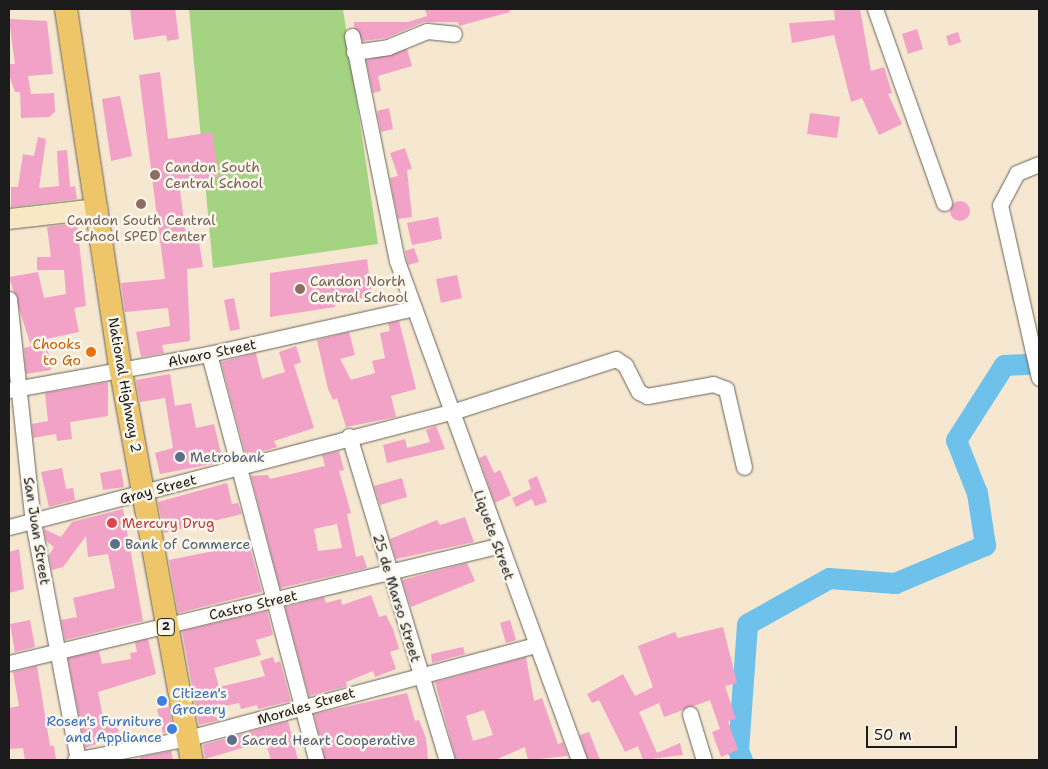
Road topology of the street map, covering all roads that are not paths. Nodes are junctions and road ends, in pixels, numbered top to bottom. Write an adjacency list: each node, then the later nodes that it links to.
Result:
1 (66, 9): 8 (main road, National Highway 2 / 2)
2 (876, 9): 7 (street)
3 (454, 34): 5 (street)
4 (352, 36): 5 (street, Liquete Street)
5 (354, 52): 11 (street, Liquete Street)
6 (1039, 164): 13 (street)
7 (944, 203)
8 (97, 209): 9 (main road); 14 (main road, National Highway 2 / 2)
9 (9, 218)
10 (9, 299): 15 (street, San Juan Street)
11 (414, 308): 12 (street, Alvaro Street); 16 (street, Liquete Street)
12 (209, 354): 14 (street, Alvaro Street); 18 (street)
13 (1036, 367)
14 (121, 371): 15 (street, Alvaro Street); 20 (main road, National Highway 2 / 2)
15 (14, 389): 21 (street, San Juan Street)
16 (452, 412): 17 (street, Gray Street); 19 (street, Gray Street); 23 (street, Liquete Street)
17 (349, 436): 18 (street, Gray Street); 24 (street, 25 de Marso Street)
18 (239, 466): 20 (street, Gray Street); 25 (street)
19 (744, 467)
20 (143, 492): 21 (street, Gray Street); 26 (main road, National Highway 2 / 2)
21 (33, 522): 22 (street, Gray Street); 28 (street, San Juan Street)
22 (9, 527)
23 (497, 546): 24 (street, Castro Street); 27 (street, Liquete Street)
24 (388, 571): 25 (street, Castro Street); 30 (street, 25 de Marso Street)
25 (273, 602): 26 (street, Castro Street); 31 (street)
26 (165, 624): 28 (street, Castro Street); 33 (main road, National Highway 2 / 2)
27 (535, 646): 30 (street, Morales Street); 38 (street, Liquete Street)
28 (56, 652): 29 (street, Castro Street); 34 (street, San Juan Street)
29 (9, 663)
30 (421, 673): 31 (street, Morales Street); 37 (street, 25 de Marso Street)
31 (302, 707): 33 (street, Morales Street); 36 (street)
32 (690, 714): 39 (street)
33 (188, 738): 34 (street, Morales Street); 35 (main road, National Highway 2 / 2)
34 (77, 760)
35 (192, 760)
36 (316, 760)
37 (447, 760)
38 (579, 760)
39 (704, 760)

